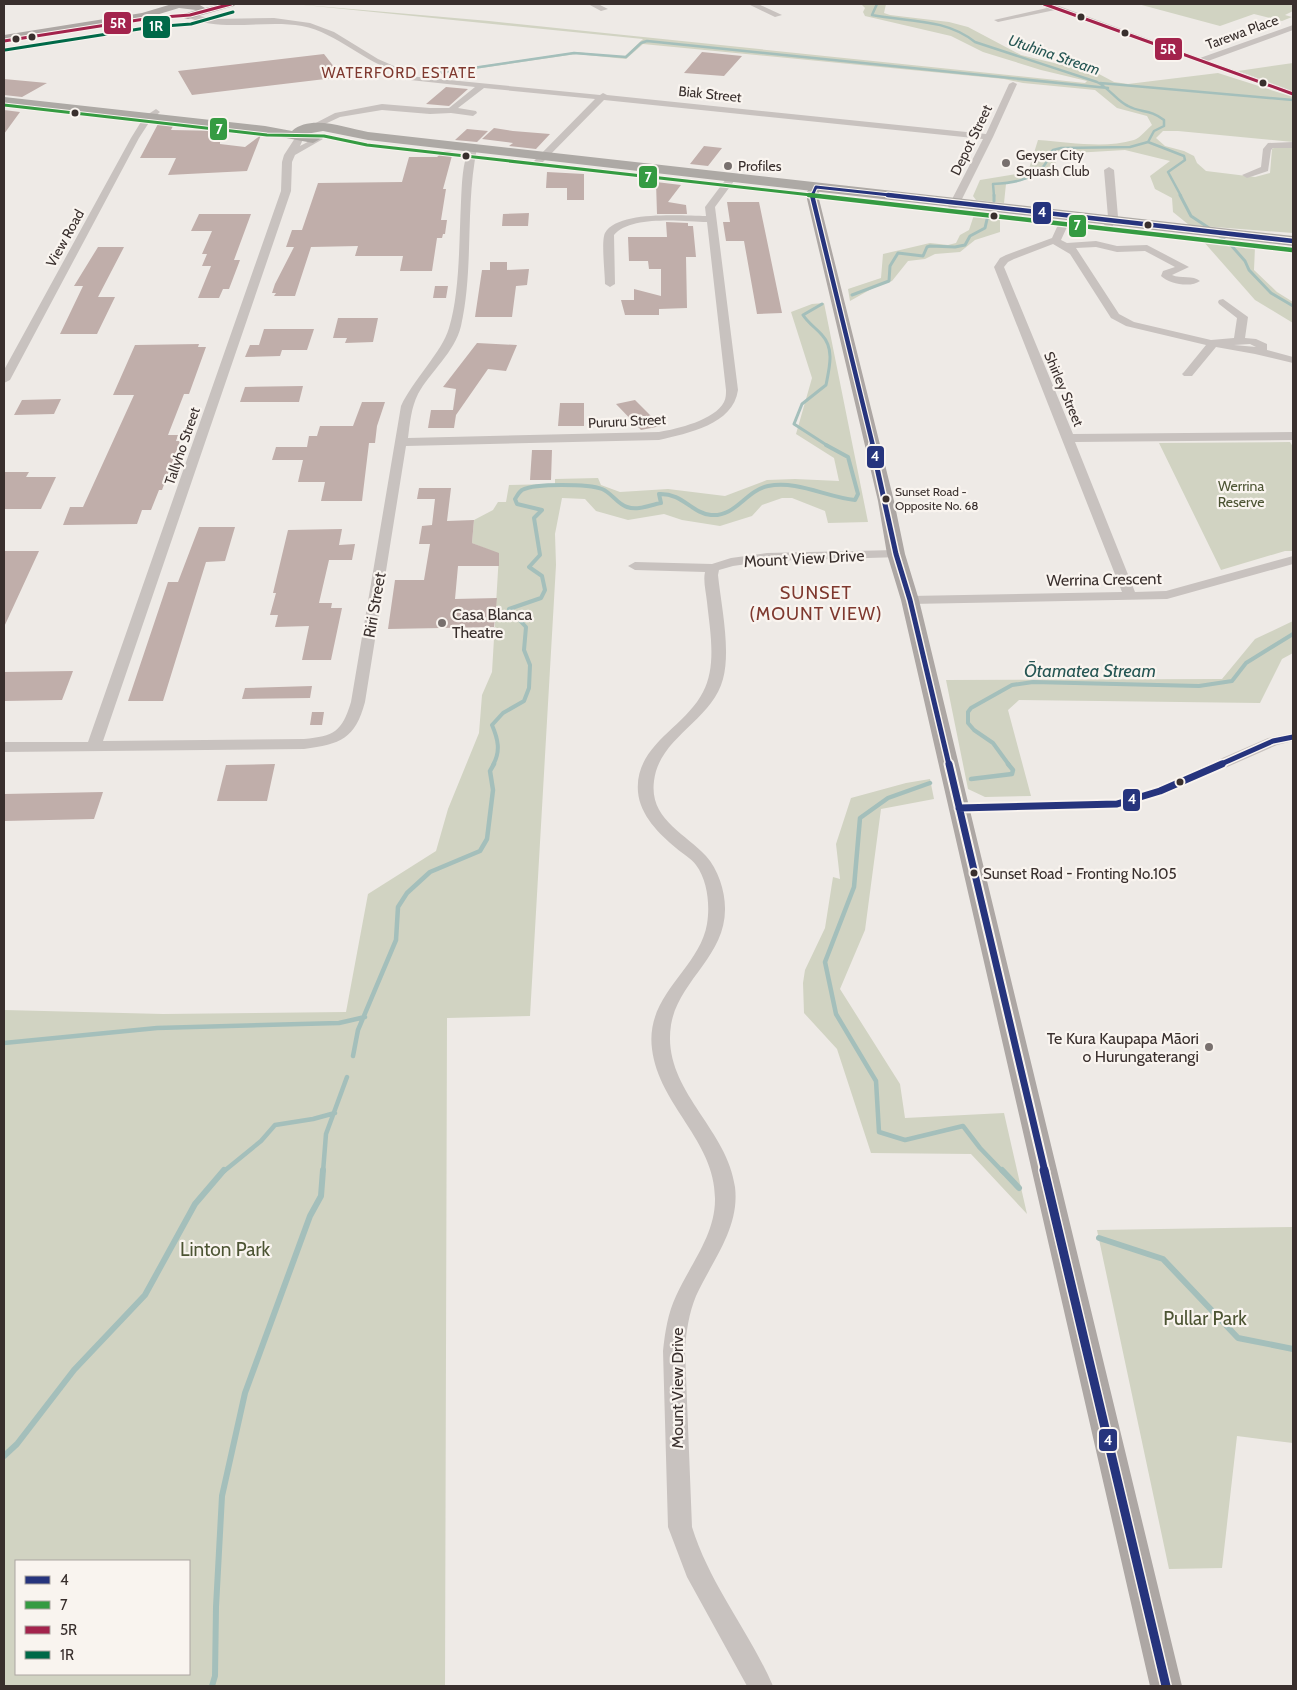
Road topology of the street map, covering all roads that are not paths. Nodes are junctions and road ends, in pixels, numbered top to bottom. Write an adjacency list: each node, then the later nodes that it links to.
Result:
1 (207, 4): 6 (main road)
2 (231, 4): 9 (main road)
3 (592, 4): 8 (street)
4 (752, 4): 10 (street)
5 (1044, 4): 7 (street)
6 (177, 7): 9 (main road); 9 (main road); 13 (main road); 13 (main road)
7 (1056, 8): 11 (street); 14 (street)
8 (604, 10)
9 (195, 14): 16 (street, Biak Street)
10 (778, 15)
11 (998, 20)
12 (1293, 27): 14 (street, Tarewa Place)
13 (4, 39)
14 (1199, 61): 17 (street)
15 (1013, 84): 26 (street, Depot Street)
16 (483, 85): 19 (street, Biak Street); 21 (street)
17 (1293, 94)
18 (4, 96): 24 (highway)
19 (603, 96): 26 (street, Biak Street); 30 (street)
20 (4, 100): 24 (highway)
21 (450, 110): 22 (street); 23 (street)
22 (346, 113): 25 (street); 25 (street)
23 (473, 114)
24 (152, 115): 25 (highway); 54 (street, View Road)
25 (316, 133): 28 (highway); 29 (street); 29 (street, Tallyho Street)
26 (989, 136): 35 (street, Depot Street)
27 (1293, 145): 32 (street)
28 (472, 150): 30 (highway); 57 (street, Riri Street)
29 (289, 155): 65 (street, Tallyho Street)
30 (541, 158): 33 (highway)
31 (1109, 170): 39 (street)
32 (1247, 175)
33 (730, 179): 34 (highway); 37 (street, Pururu Street)
34 (815, 189): 35 (highway); 58 (main road)
35 (955, 205): 36 (highway); 39 (highway)
36 (1047, 218): 38 (highway); 40 (street)
37 (710, 219): 47 (street); 57 (street, Pururu Street)
38 (1077, 221): 39 (highway); 40 (street)
39 (1110, 222): 41 (highway)
40 (1062, 227): 43 (street)
41 (1228, 236): 42 (highway); 45 (highway)
42 (1288, 240)
43 (1054, 241): 44 (street); 56 (street, Shirley Street)
44 (1066, 246): 46 (street); 50 (street)
45 (1293, 246)
46 (1195, 281)
47 (610, 284)
48 (1223, 302): 49 (street)
49 (1240, 341): 50 (street); 51 (street)
50 (1215, 342): 51 (street); 53 (street)
51 (1258, 351): 52 (street)
52 (1293, 360)
53 (1188, 374)
54 (4, 380)
55 (1293, 436): 56 (street)
56 (1068, 438): 62 (street, Shirley Street)
57 (402, 442): 65 (street, Riri Street)
58 (896, 554): 61 (street, Mount View Drive); 63 (main road)
59 (1293, 560): 62 (street, Werrina Crescent)
60 (635, 566): 61 (street)
61 (713, 568): 68 (street, Mount View Drive)
62 (1130, 596): 63 (street, Werrina Crescent)
63 (910, 600): 67 (main road)
64 (1293, 737): 67 (street)
65 (94, 746): 66 (street, Riri Street)
66 (4, 747)
67 (959, 808): 69 (main road)
68 (760, 1686)
69 (1166, 1686)

